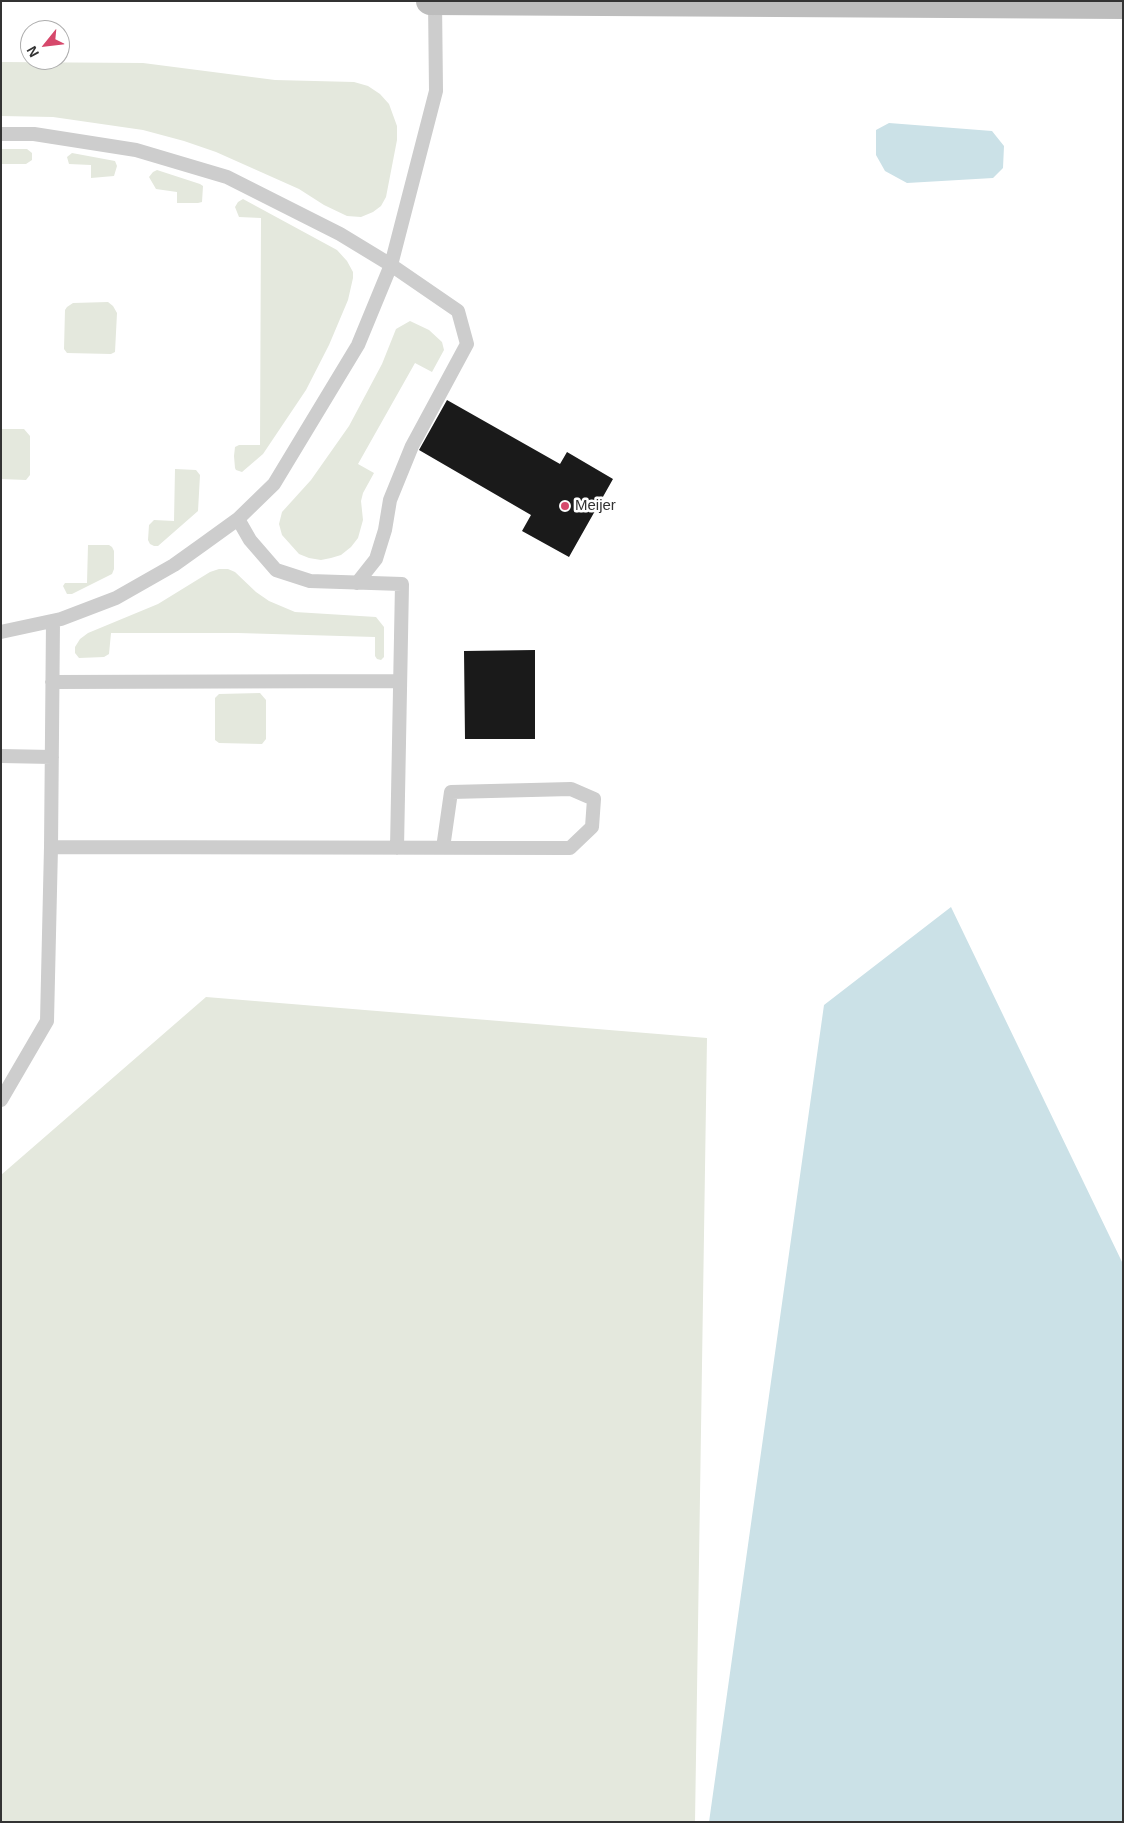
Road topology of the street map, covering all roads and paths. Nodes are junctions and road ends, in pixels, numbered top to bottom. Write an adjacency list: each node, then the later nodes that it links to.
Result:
1 (430, 1): 2 (main road)
2 (435, 1): 3 (main road); 5 (lane)
3 (1123, 5)
4 (1, 134): 5 (lane)
5 (391, 265): 6 (lane); 7 (lane)
6 (238, 519): 7 (lane); 8 (lane)
7 (357, 583): 10 (lane)
8 (53, 621): 9 (lane); 11 (lane)
9 (1, 632)
10 (400, 681): 11 (lane); 15 (lane)
11 (52, 682): 13 (lane)
12 (1, 756): 13 (lane)
13 (52, 757): 14 (lane)
14 (50, 848): 15 (lane); 17 (lane)
15 (397, 848): 16 (lane)
16 (443, 848): 16 (lane)
17 (1, 1100)

